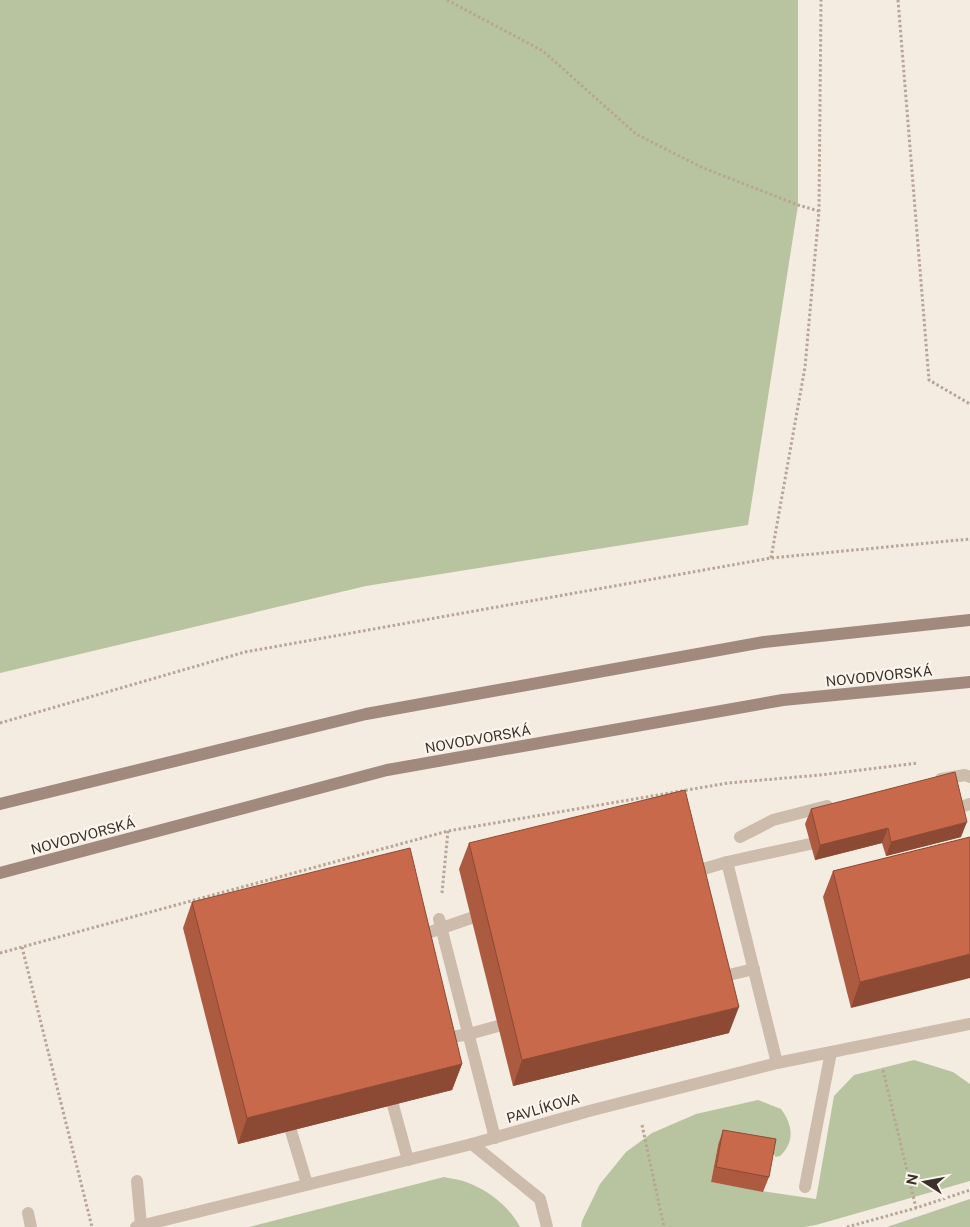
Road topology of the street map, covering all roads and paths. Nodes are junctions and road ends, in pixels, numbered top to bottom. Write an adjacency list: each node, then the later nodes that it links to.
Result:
1 (447, 0): 4 (path)
2 (821, 0): 4 (path)
3 (898, 0): 5 (path)
4 (819, 211): 7 (path)
5 (970, 404)
6 (970, 539): 7 (path)
7 (771, 558): 10 (path)
8 (970, 620): 15 (main road)
9 (970, 682): 22 (main road, NOVODVORSKÁ)
10 (0, 723)
11 (923, 763): 18 (path)
12 (970, 777): 13 (street)
13 (929, 782)
14 (838, 803): 19 (street)
15 (0, 804)
16 (970, 804): 17 (street)
17 (955, 808)
18 (448, 831): 25 (path); 27 (path)
19 (740, 837)
20 (810, 844): 21 (street)
21 (727, 862): 23 (street); 29 (street)
22 (0, 873)
23 (690, 873)
24 (471, 918): 25 (street)
25 (440, 923): 26 (street); 33 (street)
26 (416, 938)
27 (22, 947): 28 (path); 53 (path)
28 (0, 953)
29 (754, 969): 30 (street); 38 (street)
30 (716, 978)
31 (965, 1025): 34 (street, PAVLÍKOVA); 36 (street, PAVLÍKOVA)
32 (498, 1026): 33 (street)
33 (469, 1034): 35 (street); 42 (street)
34 (970, 1037)
35 (440, 1039)
36 (877, 1043): 37 (street, PAVLÍKOVA); 49 (path)
37 (831, 1052): 38 (street, PAVLÍKOVA); 47 (street)
38 (776, 1063): 39 (street, PAVLÍKOVA)
39 (636, 1099): 42 (street, PAVLÍKOVA); 55 (path)
40 (393, 1105): 44 (street)
41 (291, 1130): 46 (street)
42 (495, 1138): 43 (street, PAVLÍKOVA)
43 (472, 1144): 44 (street, PAVLÍKOVA); 54 (street)
44 (408, 1160): 46 (street, PAVLÍKOVA)
45 (137, 1181): 51 (street)
46 (307, 1184): 51 (street, PAVLÍKOVA)
47 (805, 1187)
48 (970, 1190): 49 (path)
49 (916, 1208): 56 (path)
50 (28, 1213): 52 (street)
51 (138, 1226)
52 (32, 1227)
53 (92, 1227)
54 (547, 1227)
55 (664, 1227)
56 (848, 1227)

